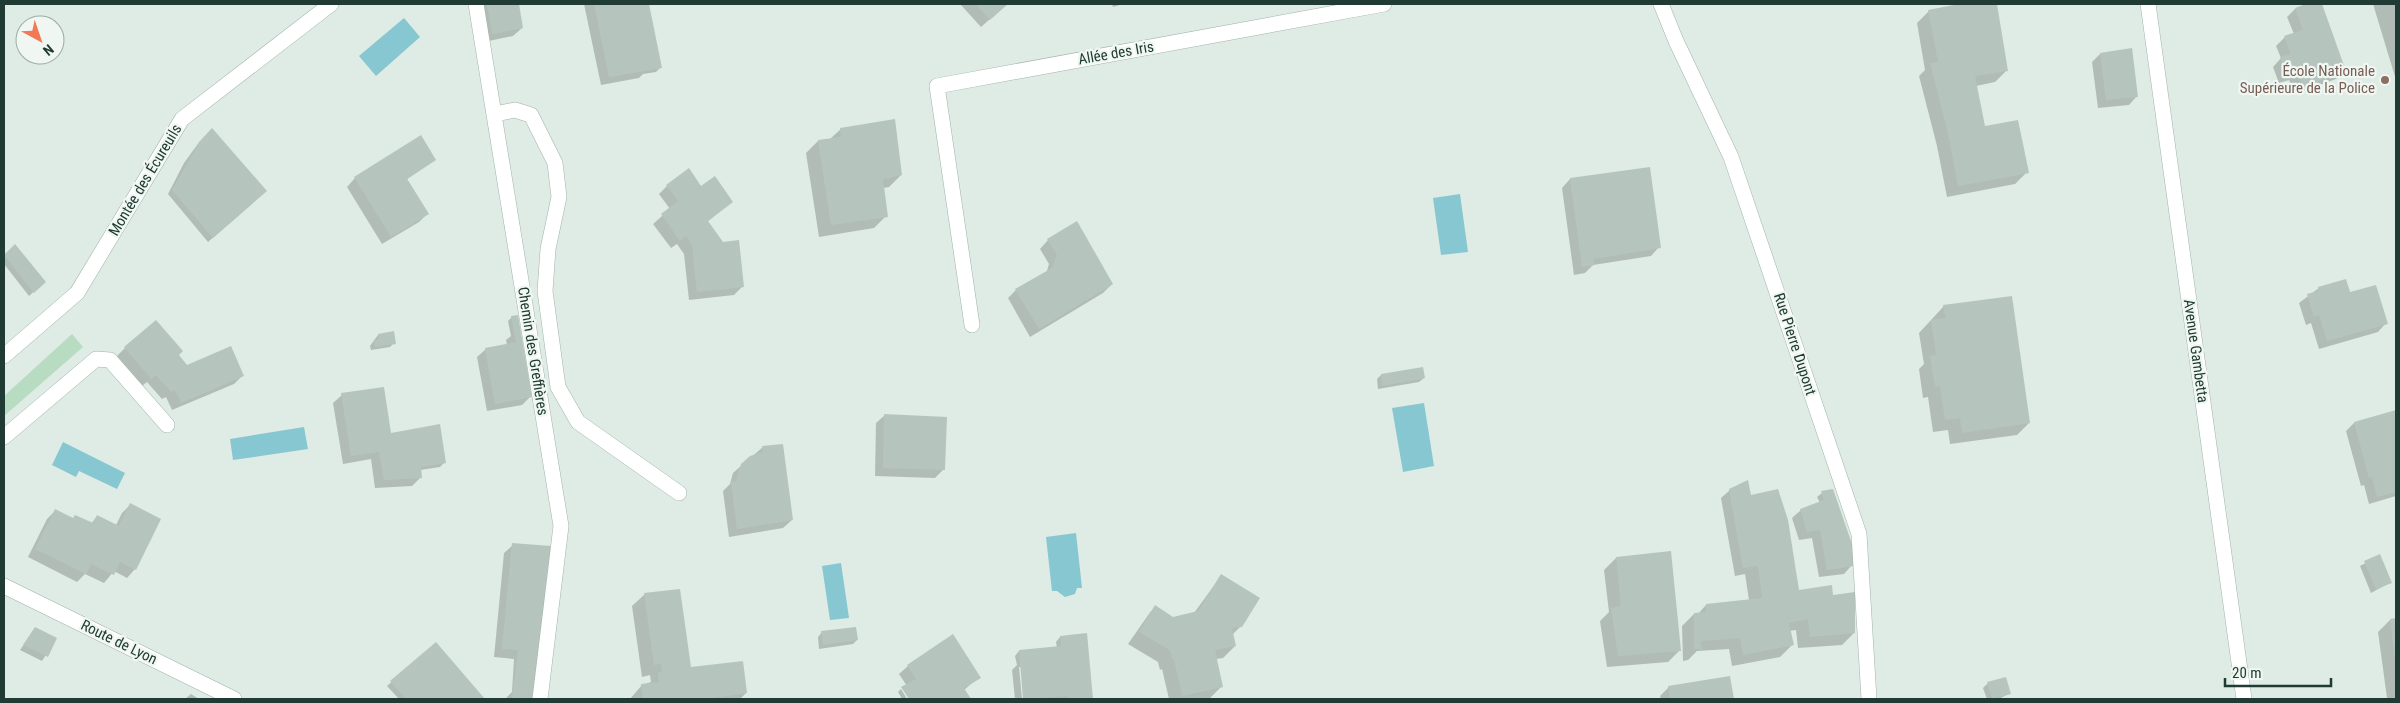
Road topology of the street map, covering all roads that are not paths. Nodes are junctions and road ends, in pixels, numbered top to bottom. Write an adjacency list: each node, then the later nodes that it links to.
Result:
1 (330, 4): 8 (street, Montée des Écureuils)
2 (476, 4): 6 (street, Chemin des Greffières)
3 (1384, 4): 7 (street, Allée des Iris)
4 (1661, 4): 15 (street, Rue Pierre Dupont)
5 (2148, 4): 16 (street, Avenue Gambetta)
6 (495, 114): 11 (street); 14 (street, Chemin des Greffières)
7 (972, 325)
8 (4, 356)
9 (167, 424): 10 (street)
10 (4, 437)
11 (679, 493)
12 (4, 586): 13 (street, Route de Lyon)
13 (234, 699)
14 (540, 699)
15 (1869, 699)
16 (2244, 699)

